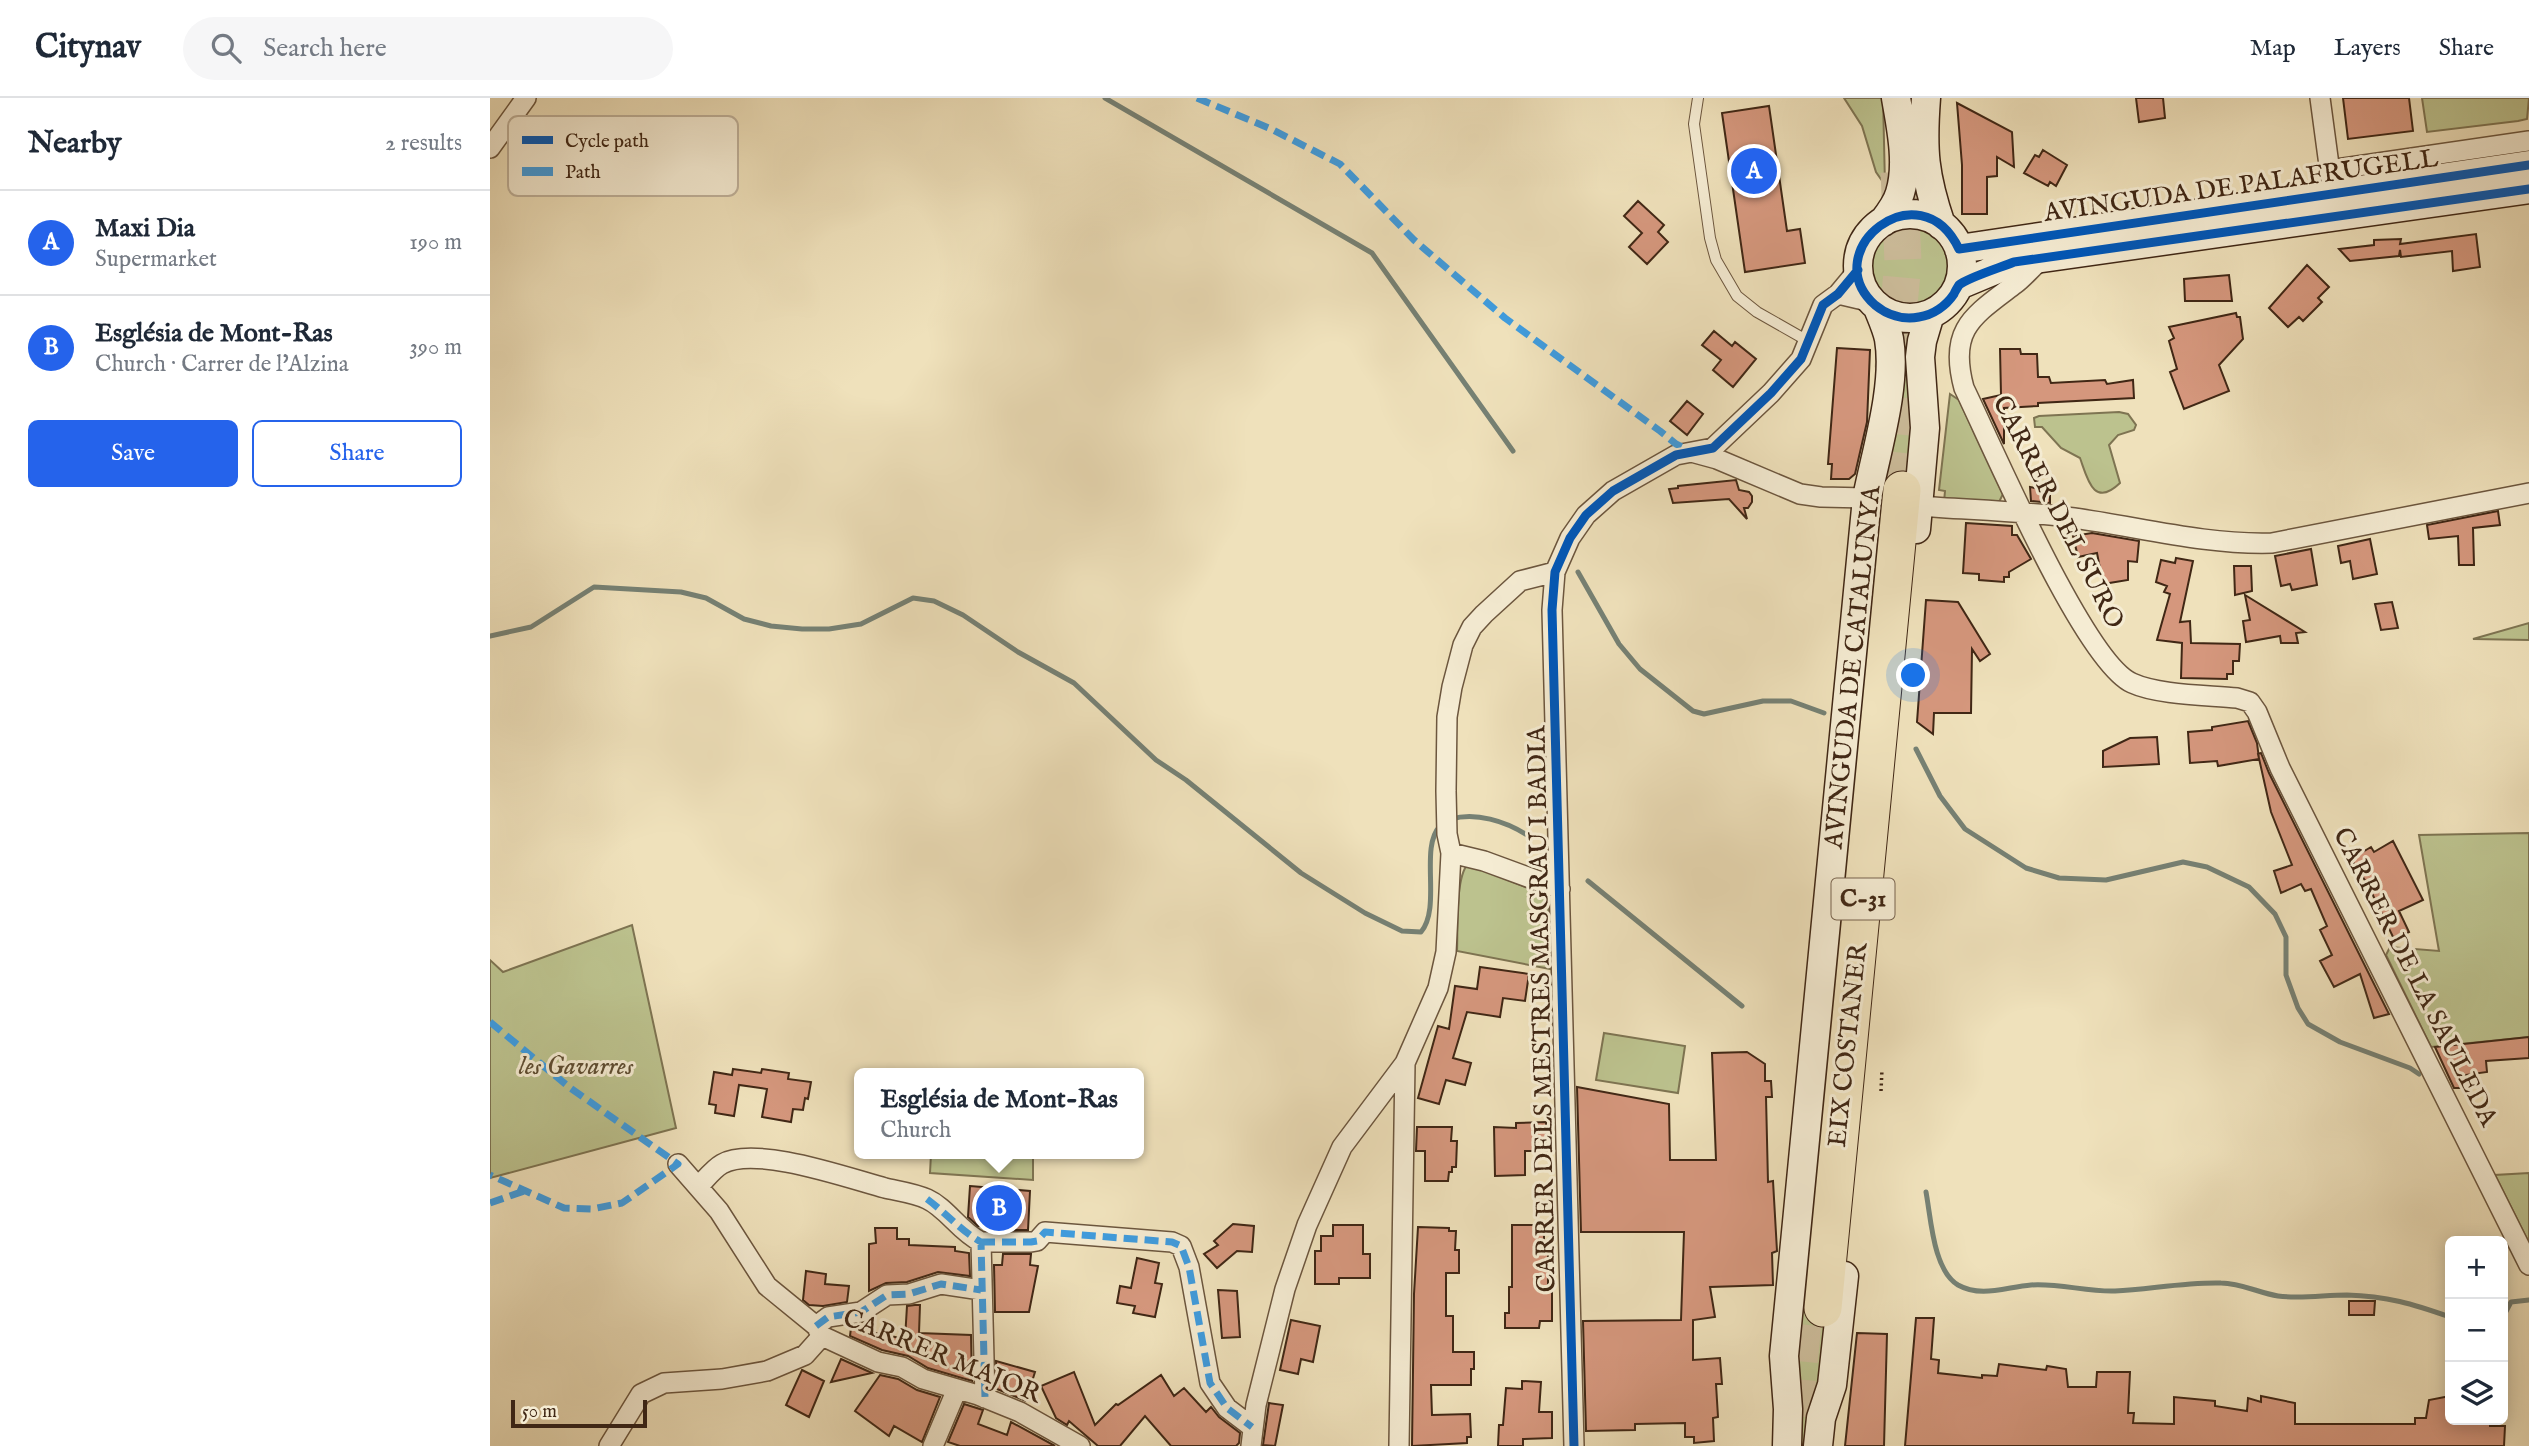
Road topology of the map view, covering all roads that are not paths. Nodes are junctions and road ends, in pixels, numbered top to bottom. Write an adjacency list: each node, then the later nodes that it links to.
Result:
1 (526, 98): 6 (street)
2 (1698, 98): 22 (lane)
3 (1896, 98): 13 (main road)
4 (1926, 98): 14 (main road)
5 (2320, 98): 11 (street)
6 (513, 116)
7 (508, 123): 9 (street)
8 (2529, 141): 11 (street, AVINGUDA DE PALAFRUGELL)
9 (490, 148)
10 (2529, 165): 11 (main road, AVINGUDA DE PALAFRUGELL)
11 (2331, 182): 15 (main road, AVINGUDA DE PALAFRUGELL)
12 (2529, 189): 16 (main road, AVINGUDA DE PALAFRUGELL)
13 (1883, 222): 14 (main road); 17 (main road)
14 (1941, 225): 15 (main road)
15 (1959, 248): 18 (main road)
16 (2044, 258): 18 (main road, AVINGUDA DE PALAFRUGELL); 26 (street, CARRER DEL SURO)
17 (1858, 270): 19 (street); 20 (main road)
18 (1959, 285): 21 (main road)
19 (1838, 294): 20 (street); 22 (street)
20 (1875, 305): 21 (main road); 25 (main road, AVINGUDA DE CATALUNYA)
21 (1930, 314): 25 (main road, AVINGUDA DE CATALUNYA)
22 (1808, 341): 23 (street)
23 (1692, 452): 25 (street); 27 (street)
24 (2529, 493): 26 (street)
25 (1892, 498): 26 (street); 39 (highway, EIX COSTANER / C-31); 49 (main road, AVINGUDA DE CATALUNYA); 50 (main road, AVINGUDA DE CATALUNYA)
26 (2024, 513): 28 (street, CARRER DEL SURO)
27 (1555, 572): 29 (street); 30 (street, CARRER DELS MESTRES MASGRAU I BADIA)
28 (2257, 712): 37 (street, CARRER DE LA SAULEDA)
29 (1449, 843): 30 (street); 31 (street)
30 (1560, 889): 48 (street, CARRER DELS MESTRES MASGRAU I BADIA)
31 (1405, 1063): 32 (street); 33 (street)
32 (1380, 1096): 33 (street); 43 (street)
33 (1404, 1112): 47 (street)
34 (678, 1164): 35 (street, CARRER MAJOR)
35 (698, 1187): 36 (street); 40 (street, CARRER MAJOR)
36 (981, 1242): 38 (street); 43 (street)
37 (2529, 1265)
38 (981, 1290): 40 (street); 42 (street)
39 (1814, 1305)
40 (819, 1331): 41 (street, CARRER MAJOR); 44 (street, CARRER MAJOR)
41 (957, 1389): 42 (street, CARRER MAJOR); 45 (street)
42 (985, 1398): 46 (street, CARRER MAJOR)
43 (1252, 1437)
44 (609, 1446)
45 (933, 1446)
46 (1080, 1446)
47 (1399, 1446)
48 (1574, 1446)
49 (1787, 1446)
50 (1818, 1446)

